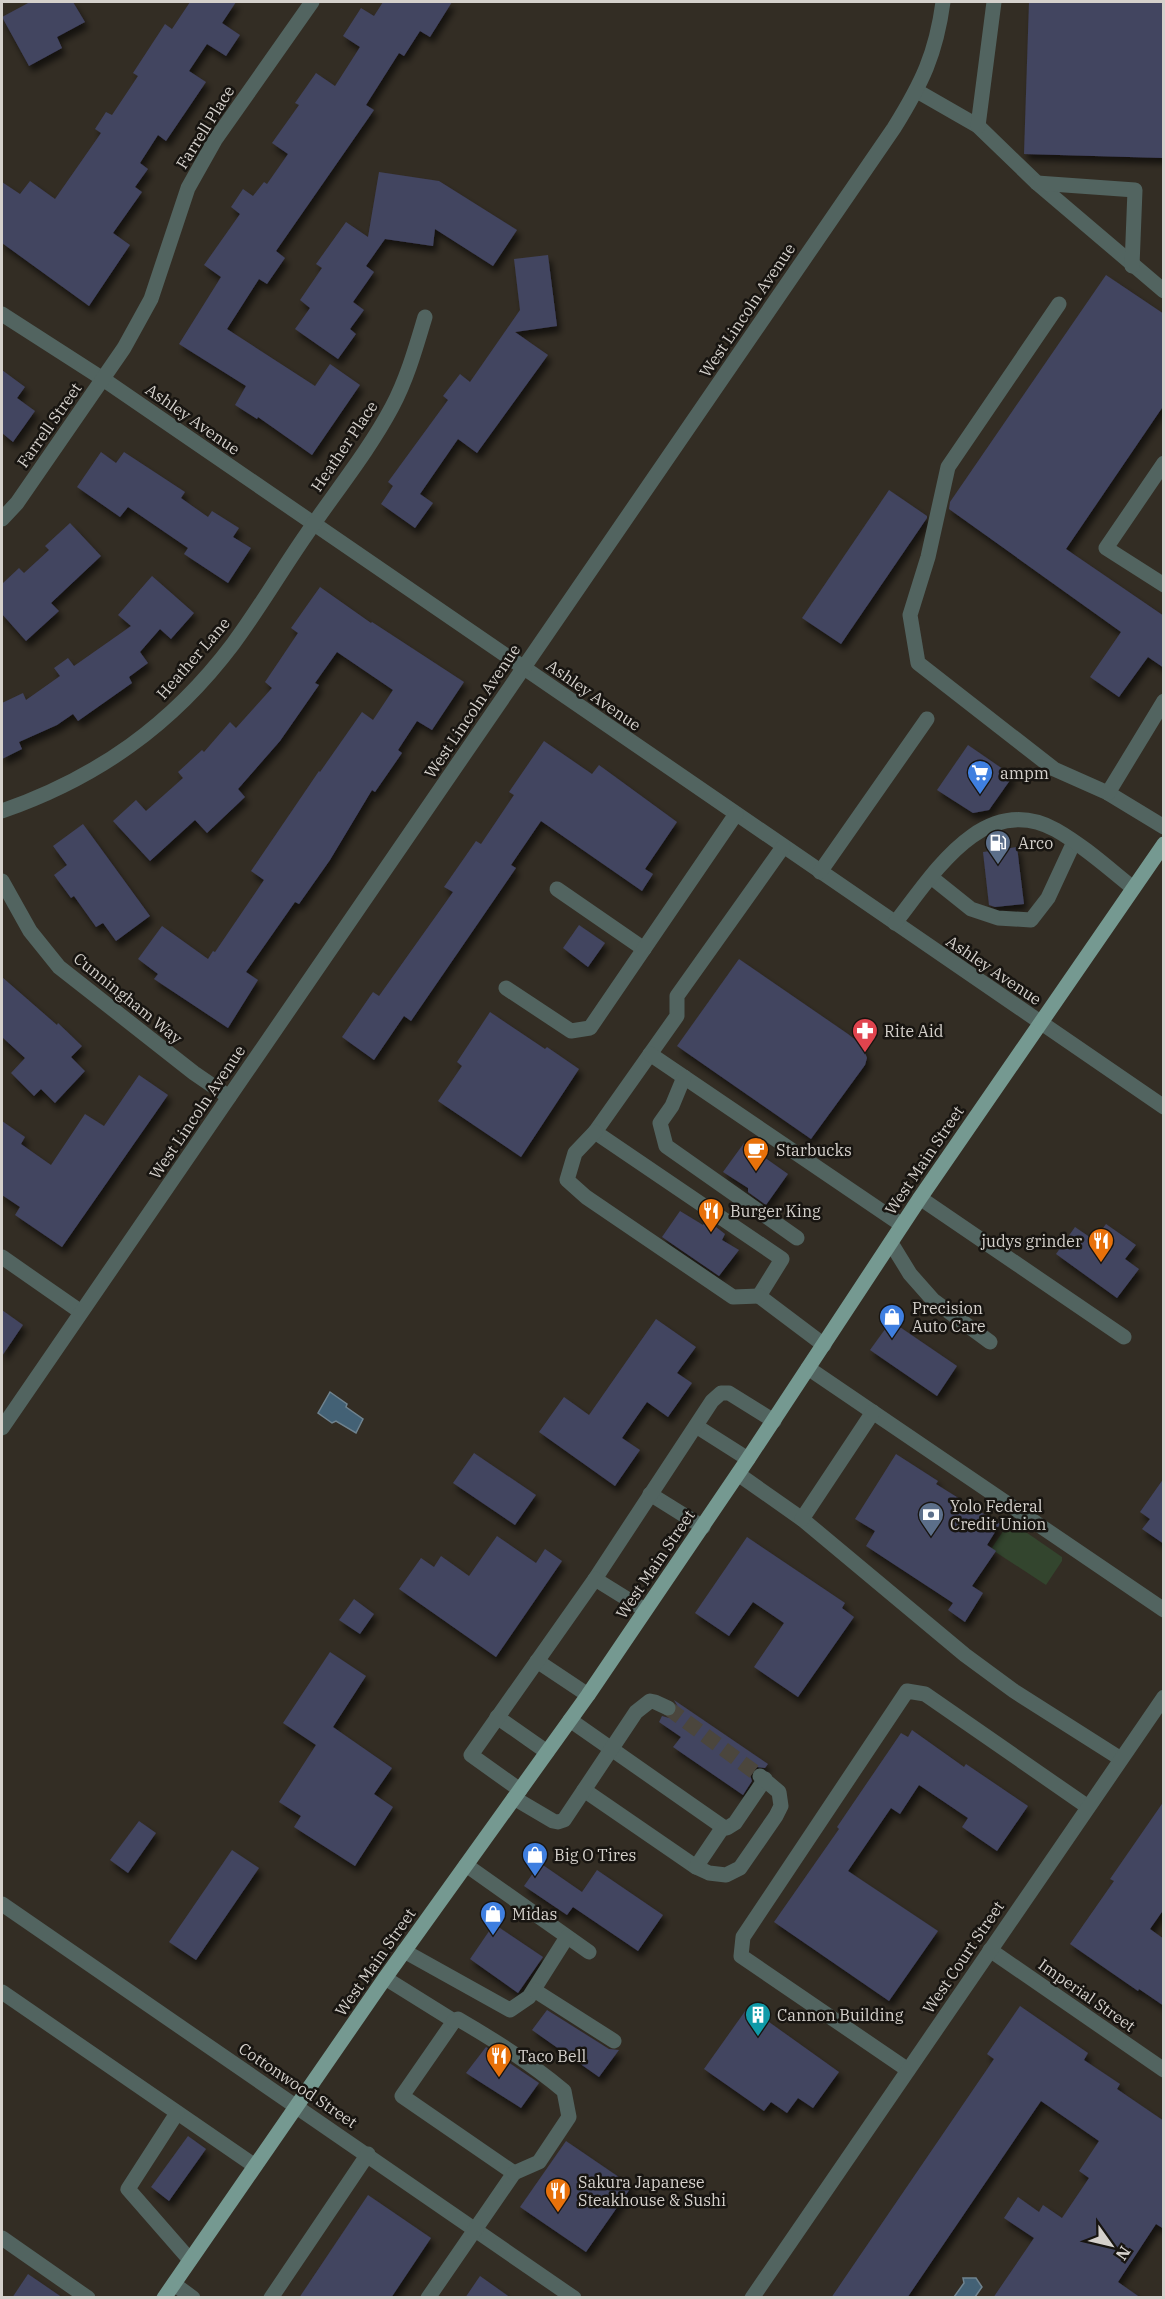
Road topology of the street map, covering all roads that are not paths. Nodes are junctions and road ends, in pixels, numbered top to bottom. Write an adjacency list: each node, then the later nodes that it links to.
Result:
1 (312, 2): 12 (street, Farrell Place)
2 (943, 2): 4 (street, West Lincoln Avenue)
3 (994, 2): 5 (street)
4 (917, 91): 5 (street); 17 (street, West Lincoln Avenue)
5 (978, 126): 6 (street)
6 (1037, 183): 7 (street); 7 (street)
7 (1132, 266): 8 (street)
8 (1164, 291)
9 (1059, 304): 20 (street)
10 (2, 314): 12 (street, Ashley Avenue)
11 (425, 318): 15 (street, Heather Place)
12 (103, 379): 14 (street, Farrell Street); 15 (street, Ashley Avenue)
13 (1164, 464): 16 (street)
14 (2, 519)
15 (314, 524): 17 (street, Ashley Avenue); 21 (street, Heather Lane)
16 (1164, 585)
17 (523, 668): 22 (street, Ashley Avenue); 38 (street, West Lincoln Avenue)
18 (1164, 701): 20 (street)
19 (927, 719): 27 (street)
20 (1108, 793): 23 (street)
21 (2, 811)
22 (736, 814): 26 (street, Ashley Avenue); 33 (street)
23 (1164, 827)
24 (1074, 842): 28 (street); 28 (street); 30 (street)
25 (1164, 844): 30 (main road, West Main Street)
26 (783, 847): 27 (street, Ashley Avenue); 36 (street)
27 (820, 872): 32 (street, Ashley Avenue)
28 (931, 877): 32 (street)
29 (2, 881): 38 (street, Cunningham Way)
30 (1133, 888): 35 (main road, West Main Street)
31 (556, 889): 33 (street)
32 (895, 923): 35 (street, Ashley Avenue)
33 (644, 949): 34 (street)
34 (506, 988)
35 (1040, 1023): 39 (street, Ashley Avenue); 41 (main road, West Main Street)
36 (650, 1054): 37 (street); 40 (street)
37 (684, 1077): 42 (street); 43 (street)
38 (229, 1097): 47 (street, West Lincoln Avenue)
39 (1164, 1107)
40 (596, 1132): 46 (street); 46 (street)
41 (920, 1198): 42 (main road, West Main Street); 48 (street)
42 (902, 1225): 44 (main road, West Main Street)
43 (797, 1238)
44 (891, 1243): 49 (street); 50 (main road, West Main Street)
45 (2, 1257): 47 (street)
46 (759, 1296): 50 (street)
47 (81, 1312): 55 (street, West Lincoln Avenue)
48 (1124, 1337)
49 (990, 1342)
50 (824, 1345): 51 (main road, West Main Street)
51 (808, 1368): 52 (street); 53 (main road, West Main Street)
52 (873, 1412): 59 (street); 63 (street)
53 (774, 1421): 54 (street); 56 (main road, West Main Street)
54 (696, 1426): 56 (street); 58 (street)
55 (2, 1428)
56 (748, 1460): 57 (main road, West Main Street)
57 (738, 1474): 59 (street); 60 (main road, West Main Street)
58 (650, 1494): 60 (street); 61 (street)
59 (802, 1518): 72 (street)
60 (703, 1527): 62 (main road, West Main Street)
61 (595, 1579): 62 (street); 64 (street)
62 (645, 1610): 65 (main road, West Main Street)
63 (1164, 1610)
64 (537, 1661): 65 (street); 68 (street)
65 (588, 1695): 69 (main road, West Main Street)
66 (1164, 1697): 72 (street, West Court Street)
67 (668, 1708): 70 (street)
68 (497, 1717): 71 (street); 74 (street)
69 (570, 1720): 70 (street); 71 (main road, West Main Street)
70 (612, 1749): 73 (street); 76 (street)
71 (547, 1752): 74 (main road, West Main Street)
72 (1121, 1759): 75 (street, West Court Street)
73 (584, 1790): 74 (street); 78 (street)
74 (517, 1794): 77 (main road, West Main Street)
75 (1088, 1807): 81 (street, West Court Street); 89 (street)
76 (723, 1827): 78 (street); 78 (street)
77 (466, 1865): 80 (street); 82 (main road, West Main Street)
78 (696, 1867)
79 (2, 1904): 91 (street, Cottonwood Street)
80 (567, 1937): 83 (street); 85 (street)
81 (990, 1950): 89 (street, West Court Street); 90 (street, Imperial Street)
82 (404, 1951): 84 (main road, West Main Street); 85 (street)
83 (590, 1952)
84 (385, 1978): 87 (street); 91 (main road, West Main Street)
85 (534, 1990): 88 (street)
86 (2, 1992): 92 (street)
87 (454, 2021): 95 (street); 95 (street)
88 (614, 2041)
89 (908, 2070): 106 (street, West Court Street)
90 (1164, 2070)
91 (297, 2106): 93 (street, Cottonwood Street); 94 (main road, West Main Street)
92 (177, 2113): 94 (street); 98 (street)
93 (368, 2154): 96 (street, Cottonwood Street); 100 (street)
94 (255, 2166): 98 (main road, West Main Street)
95 (514, 2173): 96 (street)
96 (476, 2229): 104 (street); 105 (street, Cottonwood Street)
97 (2, 2238): 101 (street)
98 (190, 2260): 99 (main road, West Main Street)
99 (174, 2284): 102 (main road, West Main Street); 103 (street)
100 (272, 2297)
101 (88, 2298)
102 (164, 2298)
103 (193, 2298)
104 (428, 2298)
105 (574, 2298)
106 (752, 2298)

